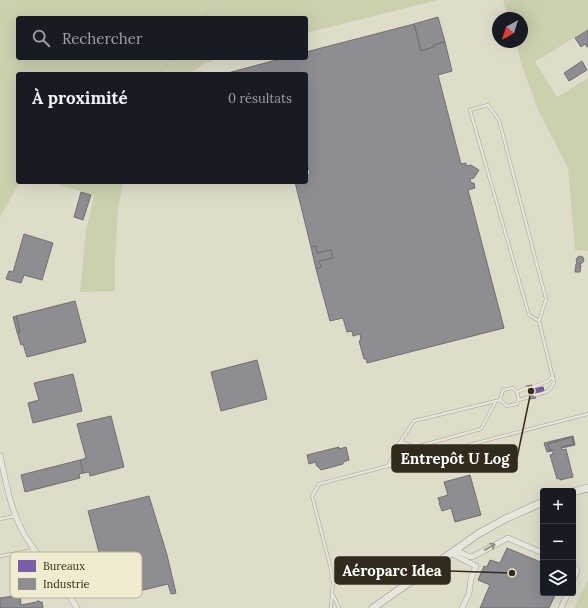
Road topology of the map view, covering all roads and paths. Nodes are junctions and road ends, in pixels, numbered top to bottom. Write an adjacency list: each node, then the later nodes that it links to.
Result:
1 (217, 0): 2 (path)
2 (205, 16)
3 (170, 60): 4 (path)
4 (161, 72)
5 (539, 320): 5 (lane); 6 (lane)
6 (553, 376): 7 (lane); 10 (lane)
7 (533, 387)
8 (527, 388): 9 (lane)
9 (517, 392): 13 (lane); 14 (lane)
10 (535, 395)
11 (529, 397): 14 (lane)
12 (496, 400): 13 (lane); 16 (lane); 16 (lane)
13 (500, 400): 14 (lane)
14 (519, 400)
15 (588, 414): 18 (lane)
16 (401, 442): 18 (lane)
17 (0, 455): 19 (street)
18 (388, 466): 31 (lane)
19 (2, 470): 23 (street)
20 (588, 488): 21 (street)
21 (576, 491)
22 (540, 503): 27 (street)
23 (15, 516): 24 (lane); 25 (street)
24 (0, 519)
25 (35, 550): 26 (lane)
26 (23, 552)
27 (453, 552): 28 (street, one-way to 28); 37 (street); 38 (street)
28 (540, 552)
29 (10, 554): 30 (lane)
30 (0, 556)
31 (333, 595): 35 (lane); 36 (lane)
32 (567, 596): 39 (street)
33 (71, 598): 34 (street)
34 (77, 608)
35 (332, 608)
36 (339, 608)
37 (373, 608)
38 (462, 608)
39 (561, 608)

